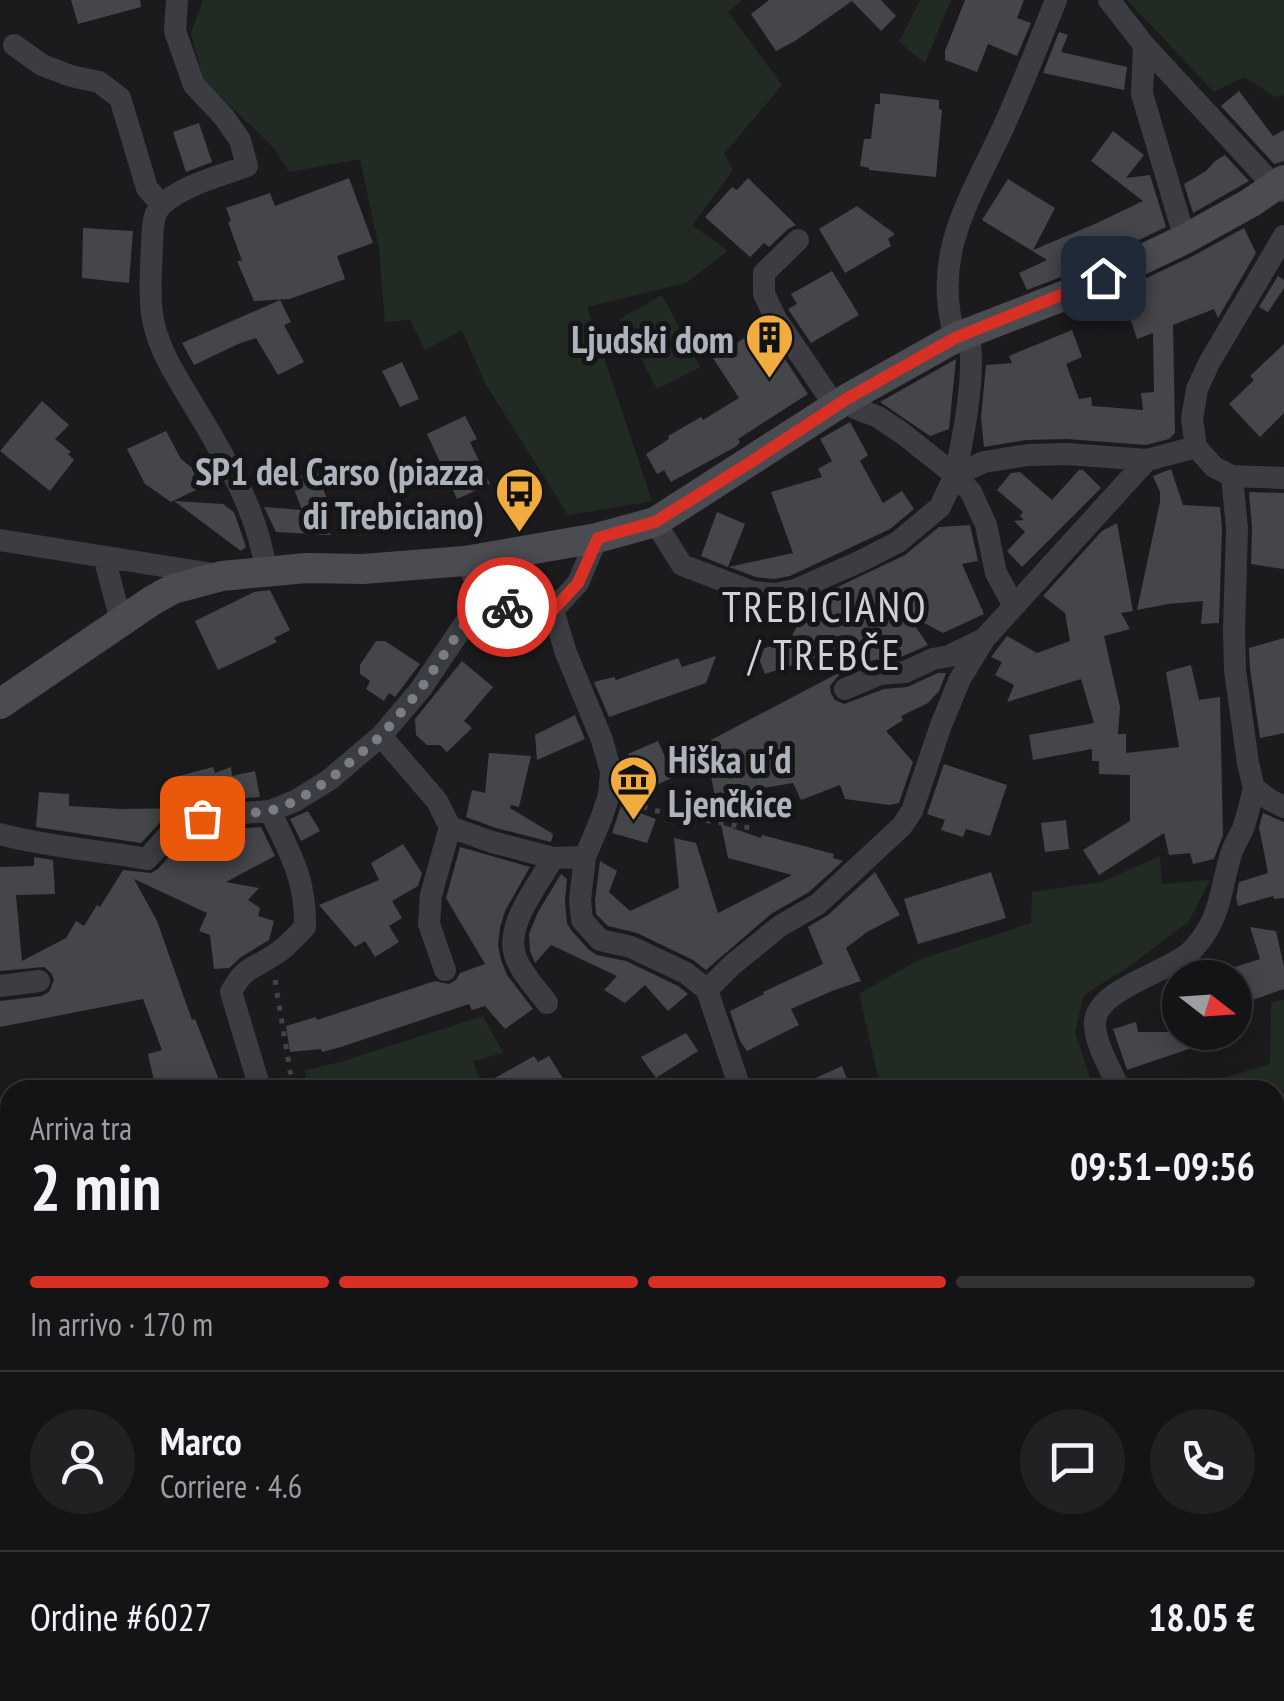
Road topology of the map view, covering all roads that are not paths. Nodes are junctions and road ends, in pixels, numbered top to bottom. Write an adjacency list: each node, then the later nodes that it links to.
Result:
1 (177, 0): 7 (street)
2 (1056, 0): 11 (street)
3 (1109, 0): 5 (street)
4 (14, 45): 7 (street)
5 (1144, 45): 6 (street); 9 (street)
6 (1281, 186): 9 (main road)
7 (161, 204): 23 (street)
8 (1284, 236): 13 (street)
9 (1185, 239): 11 (main road)
10 (798, 240): 12 (street)
11 (962, 336): 12 (main road); 15 (street)
12 (841, 402): 15 (street); 18 (main road)
13 (1196, 447): 14 (street); 16 (street)
14 (1146, 460): 15 (street); 26 (street)
15 (956, 475): 18 (street); 26 (street)
16 (1232, 476): 17 (street); 33 (street)
17 (1284, 478)
18 (655, 522): 19 (main road)
19 (598, 538): 22 (main road); 27 (street)
20 (0, 540): 21 (street)
21 (104, 557): 24 (street); 28 (street)
22 (465, 560): 23 (main road); 25 (street)
23 (266, 570): 24 (main road)
24 (222, 576): 28 (main road)
25 (484, 595): 27 (street); 32 (street)
26 (1014, 606): 29 (street)
27 (553, 610): 39 (street)
28 (121, 621): 31 (main road)
29 (985, 638): 30 (street); 43 (street)
30 (845, 688)
31 (0, 704)
32 (381, 736): 35 (street); 36 (street)
33 (1254, 788): 34 (street); 47 (street)
34 (1284, 806)
35 (270, 811): 37 (street); 45 (street)
36 (450, 827): 38 (street); 40 (street)
37 (0, 834)
38 (553, 858): 39 (street); 44 (street)
39 (585, 858): 43 (street)
40 (445, 970)
41 (39, 982): 42 (street)
42 (0, 986)
43 (707, 990): 46 (street)
44 (547, 1003)
45 (258, 1080)
46 (737, 1080)
47 (1116, 1080)

